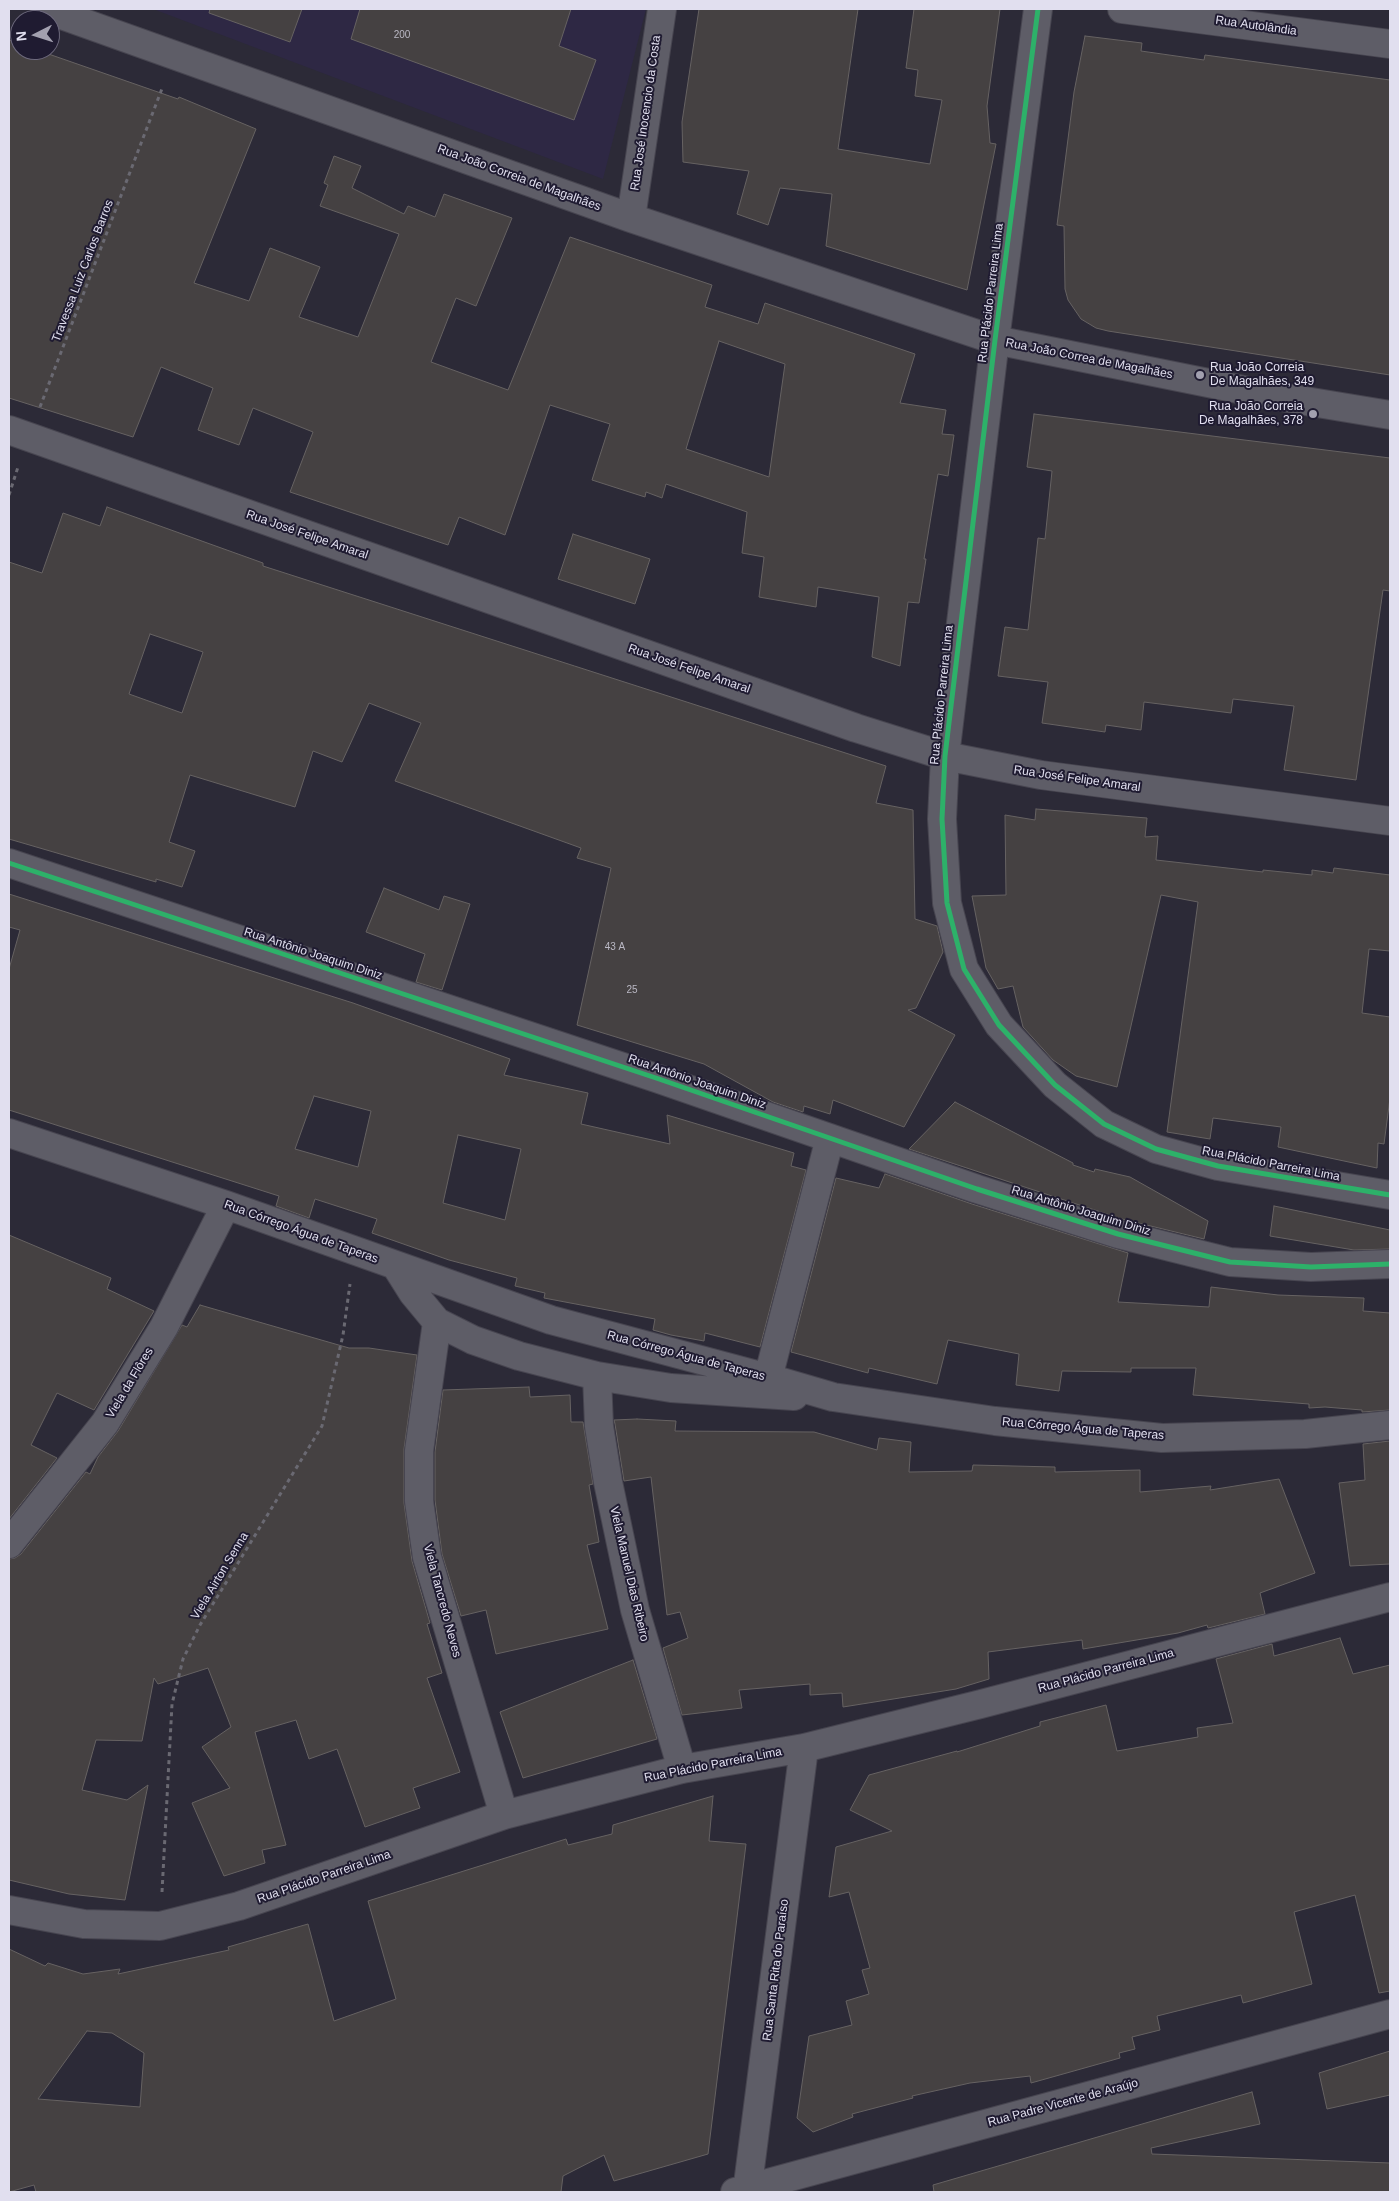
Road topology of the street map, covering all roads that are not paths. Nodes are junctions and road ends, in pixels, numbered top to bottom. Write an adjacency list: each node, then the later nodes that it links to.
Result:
1 (45, 9): 6 (street, Rua João Correia de Magalhães)
2 (662, 9): 6 (street, Rua José Inocencio da Costa)
3 (1038, 9): 7 (street, Rua Plácido Parreira Lima)
4 (1122, 9): 5 (street, Rua Autolândia)
5 (1390, 44)
6 (631, 218): 7 (street, Rua João Correia de Magalhães)
7 (995, 340): 8 (street, Rua João Correa de Magalhães); 10 (street, Rua Plácido Parreira Lima)
8 (1390, 415)
9 (19, 434): 10 (street, Rua José Felipe Amaral)
10 (945, 756): 11 (street, Rua José Felipe Amaral); 15 (street, Rua Plácido Parreira Lima)
11 (1390, 821)
12 (9, 863): 14 (street, Rua Antônio Joaquim Diniz)
13 (9, 1133): 16 (street, Rua Córrego Água de Taperas)
14 (830, 1138): 17 (street, Rua Antônio Joaquim Diniz); 21 (street)
15 (1390, 1195)
16 (226, 1205): 18 (street, Rua Córrego Água de Taperas); 24 (street, Viela da Flôres)
17 (1390, 1264)
18 (396, 1266): 19 (street); 21 (street, Rua Córrego Água de Taperas)
19 (437, 1322): 20 (street); 28 (street, Viela Tancredo Neves)
20 (596, 1376): 22 (street); 27 (street, Viela Manuel Dias Ribeiro)
21 (768, 1378): 22 (street, Rua Córrego Água de Taperas)
22 (834, 1397): 23 (street, Rua Córrego Água de Taperas)
23 (1390, 1425)
24 (9, 1544)
25 (1390, 1597): 26 (street, Rua Plácido Parreira Lima)
26 (804, 1748): 27 (street, Rua Plácido Parreira Lima); 31 (street, Rua Santa Rita do Paraíso)
27 (682, 1769): 28 (street, Rua Plácido Parreira Lima)
28 (504, 1815): 29 (street, Rua Plácido Parreira Lima)
29 (9, 1910)
30 (1390, 2014): 31 (street, Rua Padre Vicente de Araújo)
31 (743, 2191)

